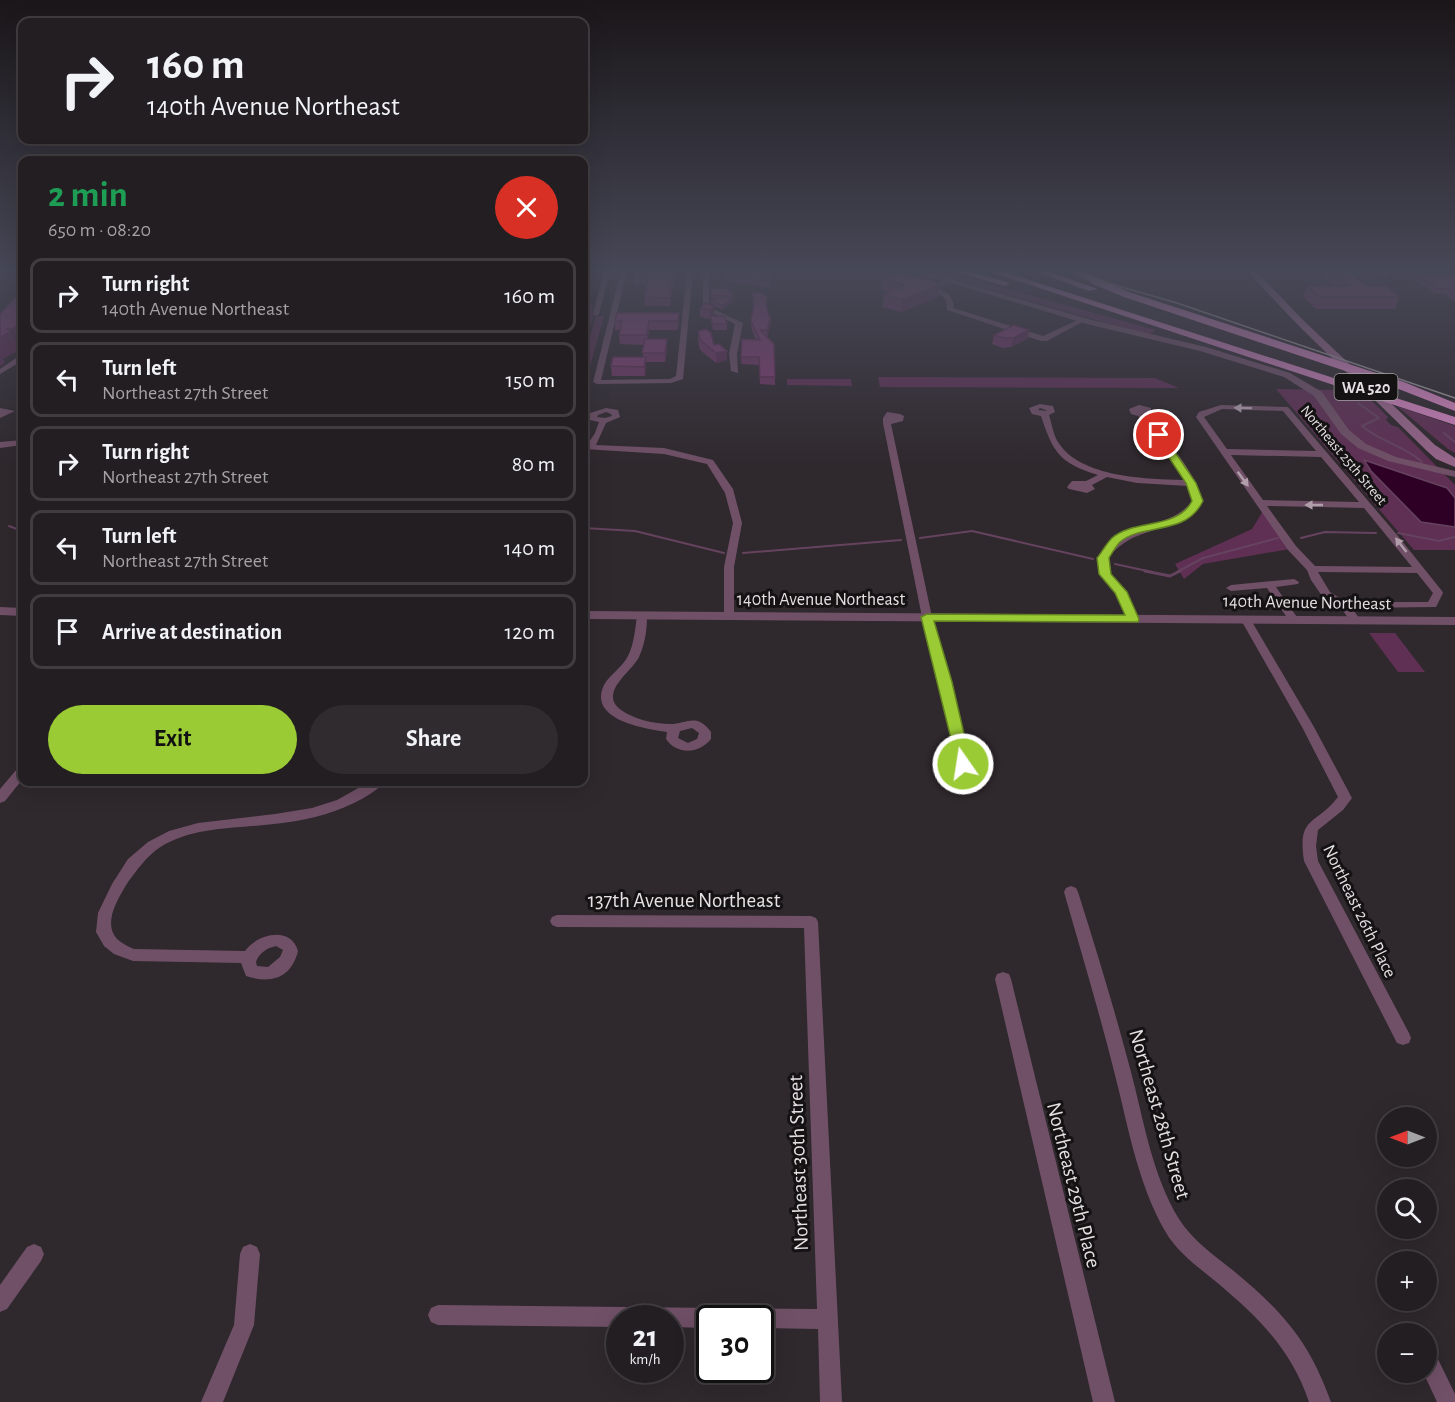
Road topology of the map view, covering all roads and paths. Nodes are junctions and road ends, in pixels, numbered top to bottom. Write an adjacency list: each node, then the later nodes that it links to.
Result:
1 (608, 336): 2 (street)
2 (684, 336)
3 (736, 336): 14 (street)
4 (1151, 336): 30 (street)
5 (1197, 336): 15 (highway)
6 (1213, 336): 15 (highway, WA 520)
7 (1226, 336): 15 (highway, WA 520)
8 (1254, 336): 11 (highway)
9 (1258, 336): 11 (highway)
10 (1317, 336): 29 (main road)
11 (1302, 352): 16 (highway)
12 (18, 361): 13 (street)
13 (0, 372)
14 (735, 372)
15 (1323, 372): 16 (highway, WA 520); 20 (highway)
16 (1405, 393): 17 (highway, WA 520); 20 (highway, WA 520)
17 (1455, 409)
18 (1044, 414): 33 (street)
19 (1142, 414): 34 (street)
20 (1455, 419)
21 (603, 421): 25 (street)
22 (888, 423): 50 (street)
23 (18, 443): 24 (street)
24 (0, 445)
25 (588, 446)
26 (588, 447): 49 (street)
27 (1224, 452): 28 (street); 28 (street, Northeast 25th Street, one-way to 27); 36 (street, Northeast 25th Street, one-way to 36)
28 (1324, 454): 37 (street, Northeast 25th Street)
29 (1440, 456): 30 (street); 31 (main road); 32 (main road)
30 (1407, 464): 32 (street)
31 (1455, 464)
32 (1455, 473)
33 (1105, 475): 34 (street); 35 (street)
34 (1191, 483): 51 (street)
35 (1087, 484)
36 (1261, 503): 37 (street, one-way to 36); 38 (street, Northeast 25th Street)
37 (1366, 505): 39 (street, Northeast 25th Street, one-way to 37)
38 (1312, 569): 39 (street); 43 (street, Northeast 25th Street)
39 (1420, 570): 44 (street, Northeast 25th Street)
40 (1294, 582): 41 (street)
41 (1270, 585): 42 (street); 53 (street)
42 (1231, 588)
43 (1344, 605): 44 (street); 54 (street, Northeast 25th Street)
44 (1426, 605): 55 (street)
45 (0, 611): 46 (street)
46 (18, 612)
47 (588, 615): 48 (street, 140th Avenue Northeast)
48 (642, 616): 49 (street, 140th Avenue Northeast); 57 (street)
49 (729, 616): 50 (street, 140th Avenue Northeast)
50 (927, 617): 51 (street, 140th Avenue Northeast); 58 (street)
51 (1133, 619): 52 (street, 140th Avenue Northeast)
52 (1246, 620): 53 (street, 140th Avenue Northeast); 67 (street, Northeast 26th Place)
53 (1294, 620): 54 (street, 140th Avenue Northeast)
54 (1356, 621): 55 (street, 140th Avenue Northeast)
55 (1436, 621): 56 (street, 140th Avenue Northeast)
56 (1455, 621)
57 (674, 729)
58 (963, 764)
59 (18, 777): 61 (street)
60 (371, 786): 65 (street)
61 (0, 798)
62 (1071, 892): 77 (street, Northeast 28th Street)
63 (556, 921): 64 (street, 137th Avenue Northeast)
64 (811, 922): 72 (street, Northeast 30th Street)
65 (249, 957)
66 (1003, 979): 76 (street, Northeast 29th Place)
67 (1403, 1038)
68 (34, 1254): 70 (street)
69 (250, 1254): 74 (street)
70 (0, 1302)
71 (438, 1315): 72 (street)
72 (827, 1319): 75 (street, Northeast 30th Street)
73 (1437, 1379): 78 (street)
74 (212, 1402)
75 (831, 1402)
76 (1104, 1402)
77 (1320, 1402)
78 (1448, 1402)

